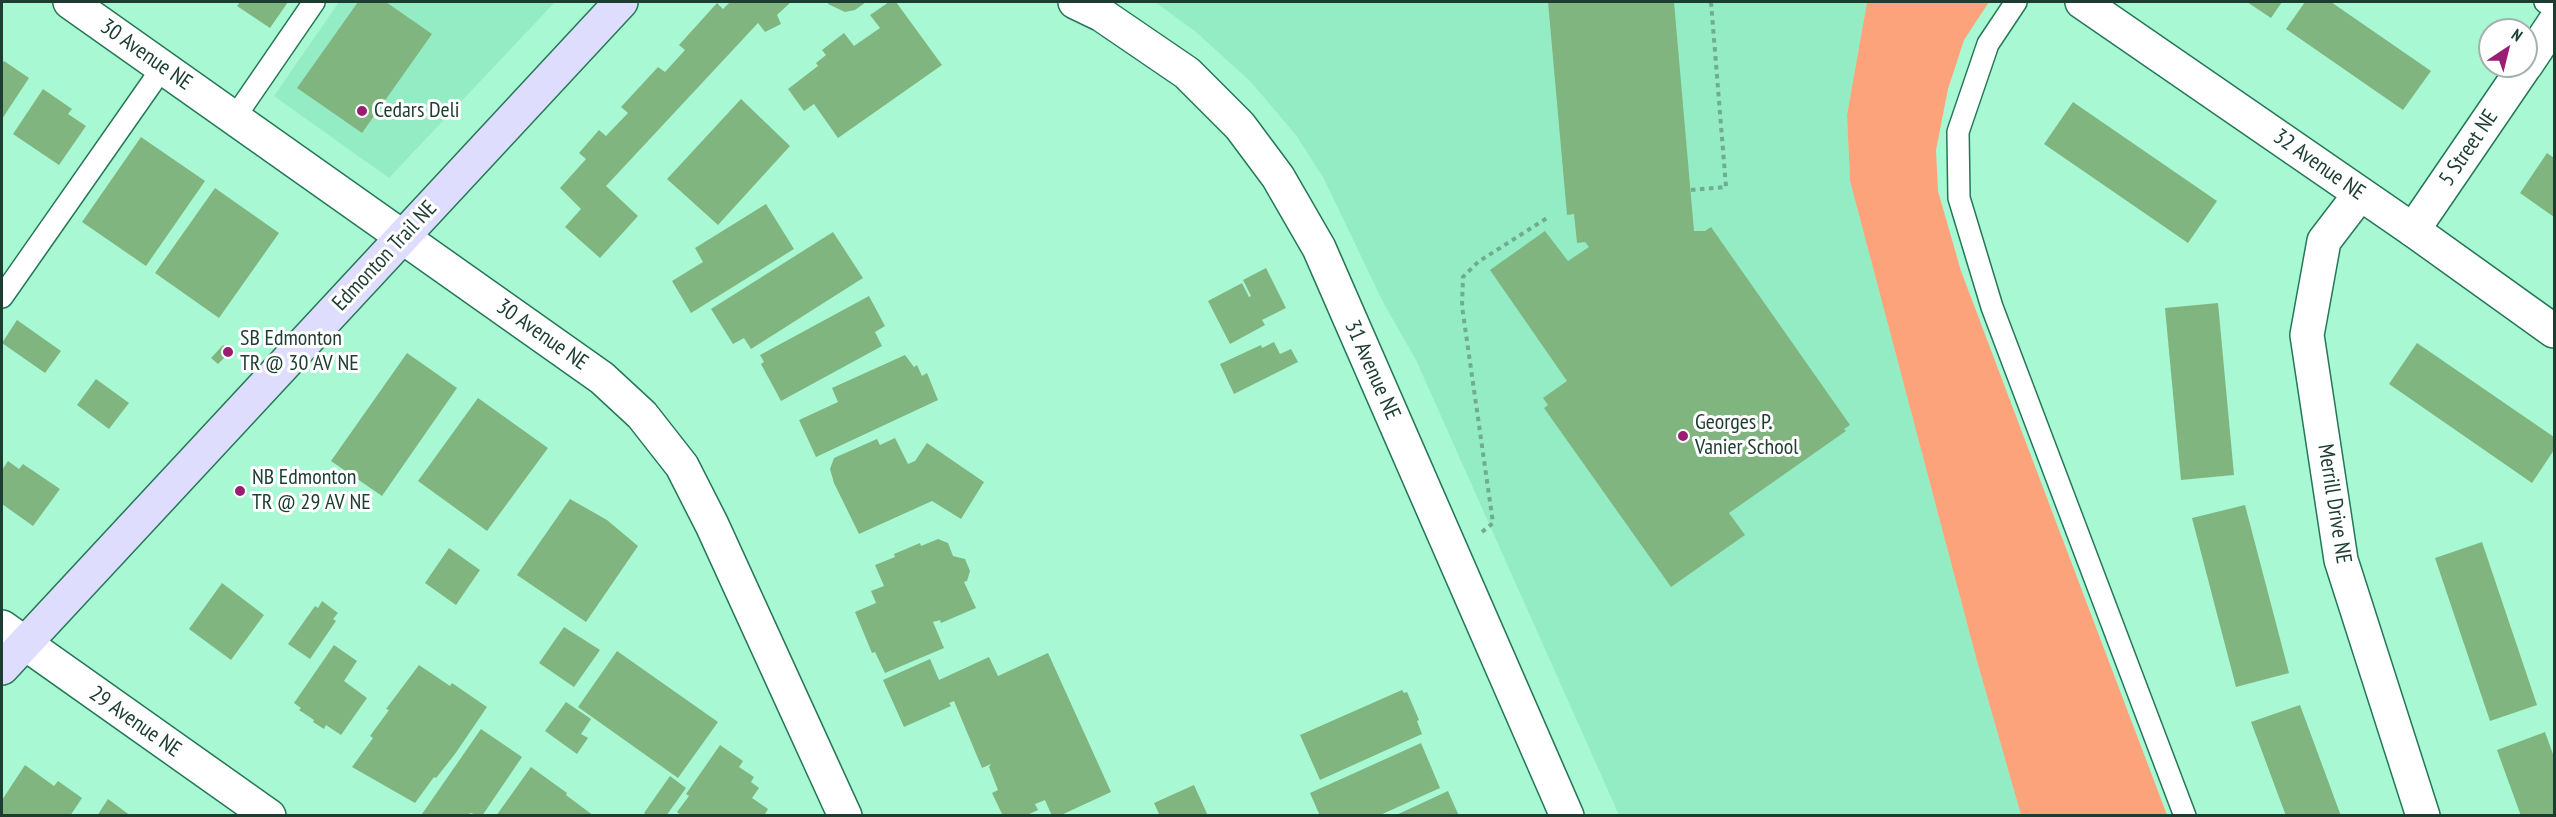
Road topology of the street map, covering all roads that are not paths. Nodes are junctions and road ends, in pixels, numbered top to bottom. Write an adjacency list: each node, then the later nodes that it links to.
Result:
1 (70, 2): 11 (street, 30 Avenue NE)
2 (314, 2): 13 (lane)
3 (621, 2): 16 (main road, Edmonton Trail NE)
4 (1075, 2): 23 (street, 31 Avenue NE)
5 (2016, 2): 24 (lane)
6 (2082, 2): 14 (street, 32 Avenue NE)
7 (2545, 2): 8 (lane)
8 (2554, 8)
9 (2554, 23): 10 (street, 5 Street NE)
10 (2538, 48)
11 (163, 67): 13 (street, 30 Avenue NE); 17 (lane)
12 (2518, 78): 15 (street, 5 Street NE)
13 (235, 117): 16 (street, 30 Avenue NE)
14 (2360, 194): 15 (street, 32 Avenue NE); 25 (street, Merrill Drive NE)
15 (2414, 230): 18 (street, 32 Avenue NE)
16 (402, 236): 19 (main road, Edmonton Trail NE); 22 (street, 30 Avenue NE)
17 (2, 295)
18 (2554, 331)
19 (13, 635): 20 (main road, Edmonton Trail NE); 21 (street, 29 Avenue NE)
20 (2, 668)
21 (269, 816)
22 (845, 816)
23 (1567, 816)
24 (2185, 816)
25 (2423, 816)

